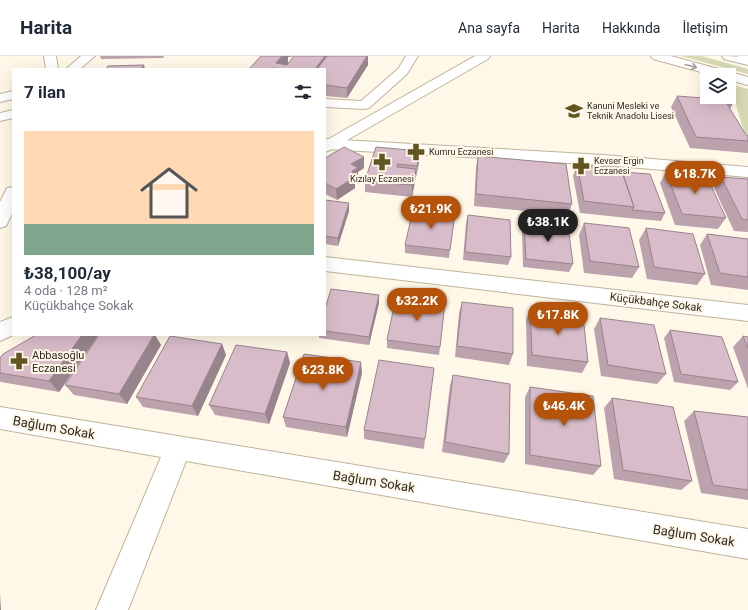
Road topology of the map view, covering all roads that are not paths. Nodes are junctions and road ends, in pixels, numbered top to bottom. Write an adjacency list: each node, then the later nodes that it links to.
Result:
1 (50, 56): 11 (street)
2 (67, 56): 12 (street)
3 (89, 56): 13 (street)
4 (412, 56): 19 (street)
5 (484, 56): 22 (street)
6 (657, 56): 14 (street, one-way to 14)
7 (728, 56): 10 (street)
8 (744, 56): 9 (street)
9 (748, 57)
10 (748, 61)
11 (52, 68)
12 (68, 68)
13 (73, 68)
14 (701, 68)
15 (736, 78): 16 (street)
16 (748, 81)
17 (12, 95): 18 (street)
18 (0, 98)
19 (326, 103)
20 (12, 114): 21 (street)
21 (0, 117)
22 (326, 144): 23 (street)
23 (748, 172)
24 (12, 194): 25 (street)
25 (0, 222)
26 (326, 264): 27 (street, Küçükbahçe Sokak)
27 (748, 313)
28 (12, 326): 29 (street)
29 (0, 332)
30 (0, 418): 31 (street, Bağlum Sokak)
31 (178, 449): 32 (street, Bağlum Sokak); 33 (street)
32 (748, 544)
33 (112, 610)

